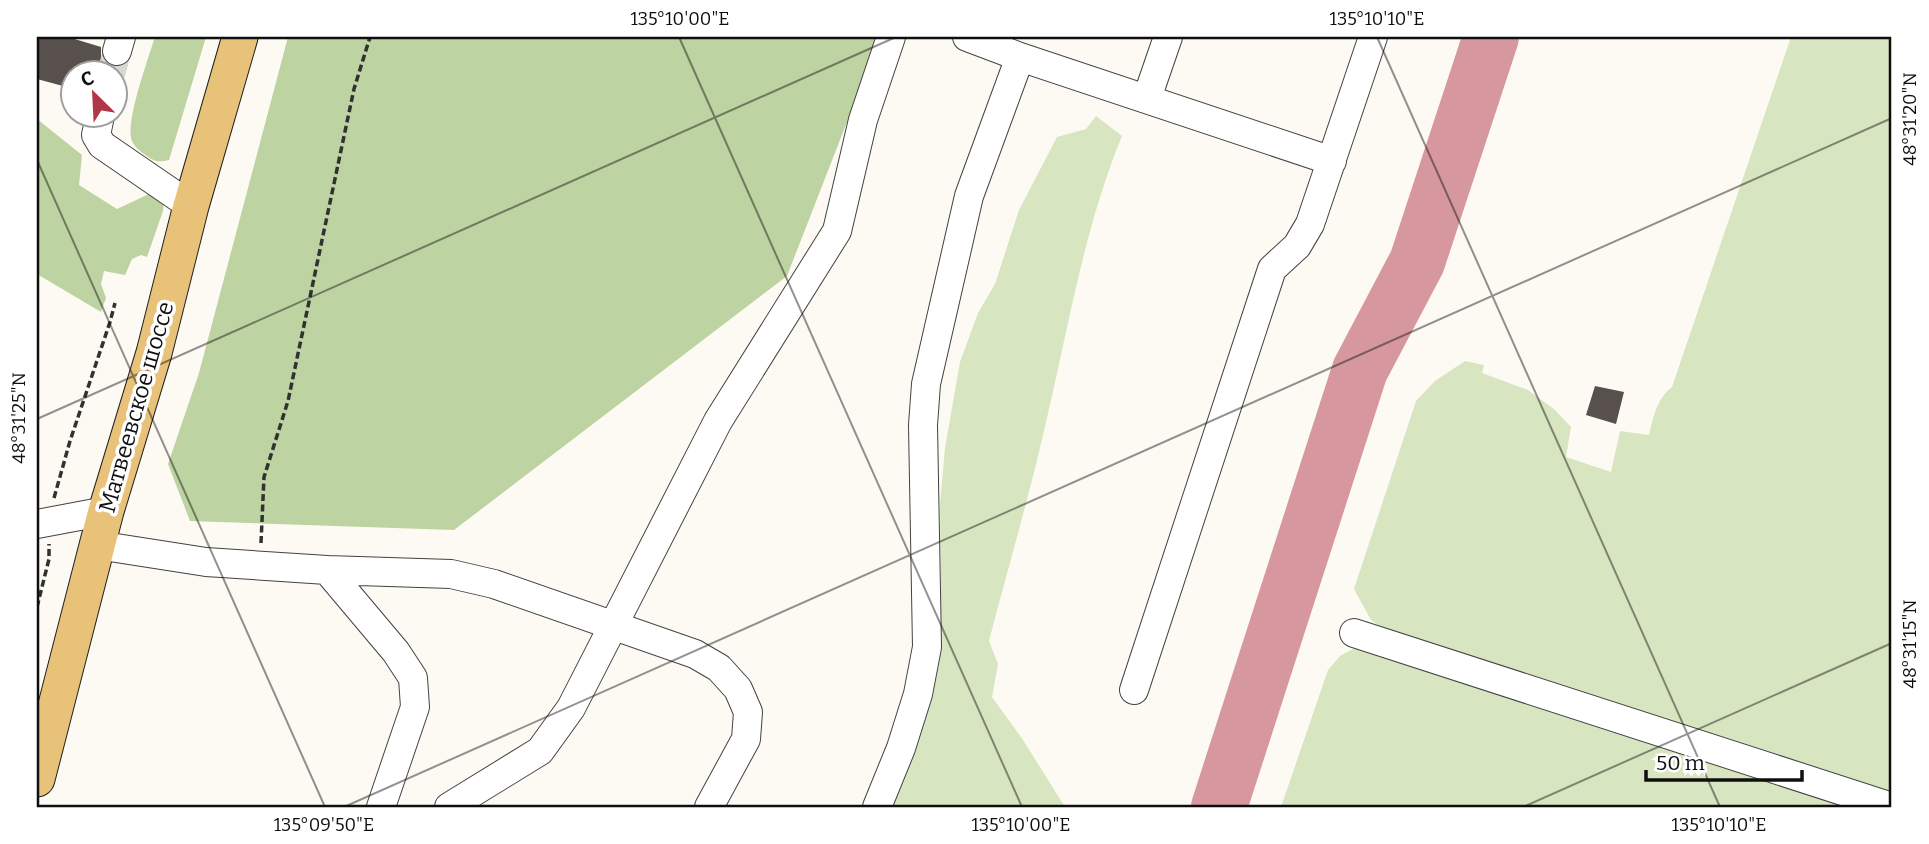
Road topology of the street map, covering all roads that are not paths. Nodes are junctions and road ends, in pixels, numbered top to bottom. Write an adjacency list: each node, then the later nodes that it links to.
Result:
1 (240, 37): 10 (main road, Матвеевское шоссе)
2 (891, 37): 15 (street)
3 (967, 37): 6 (street)
4 (1168, 37): 7 (street)
5 (1373, 37): 9 (street)
6 (1020, 57): 7 (street); 23 (street)
7 (1147, 98): 9 (street)
8 (97, 130): 10 (street)
9 (1332, 161): 17 (street)
10 (191, 206): 11 (main road, Матвеевское шоссе)
11 (106, 511): 12 (street); 13 (main road, Матвеевское шоссе)
12 (43, 523)
13 (97, 545): 14 (street); 18 (main road, Матвеевское шоссе)
14 (327, 570): 15 (street); 20 (street)
15 (612, 626): 21 (street); 22 (street)
16 (1354, 633): 19 (street)
17 (1134, 690)
18 (37, 779)
19 (1859, 802): 24 (street)
20 (381, 807)
21 (449, 807)
22 (709, 807)
23 (877, 807)
24 (1892, 807)

